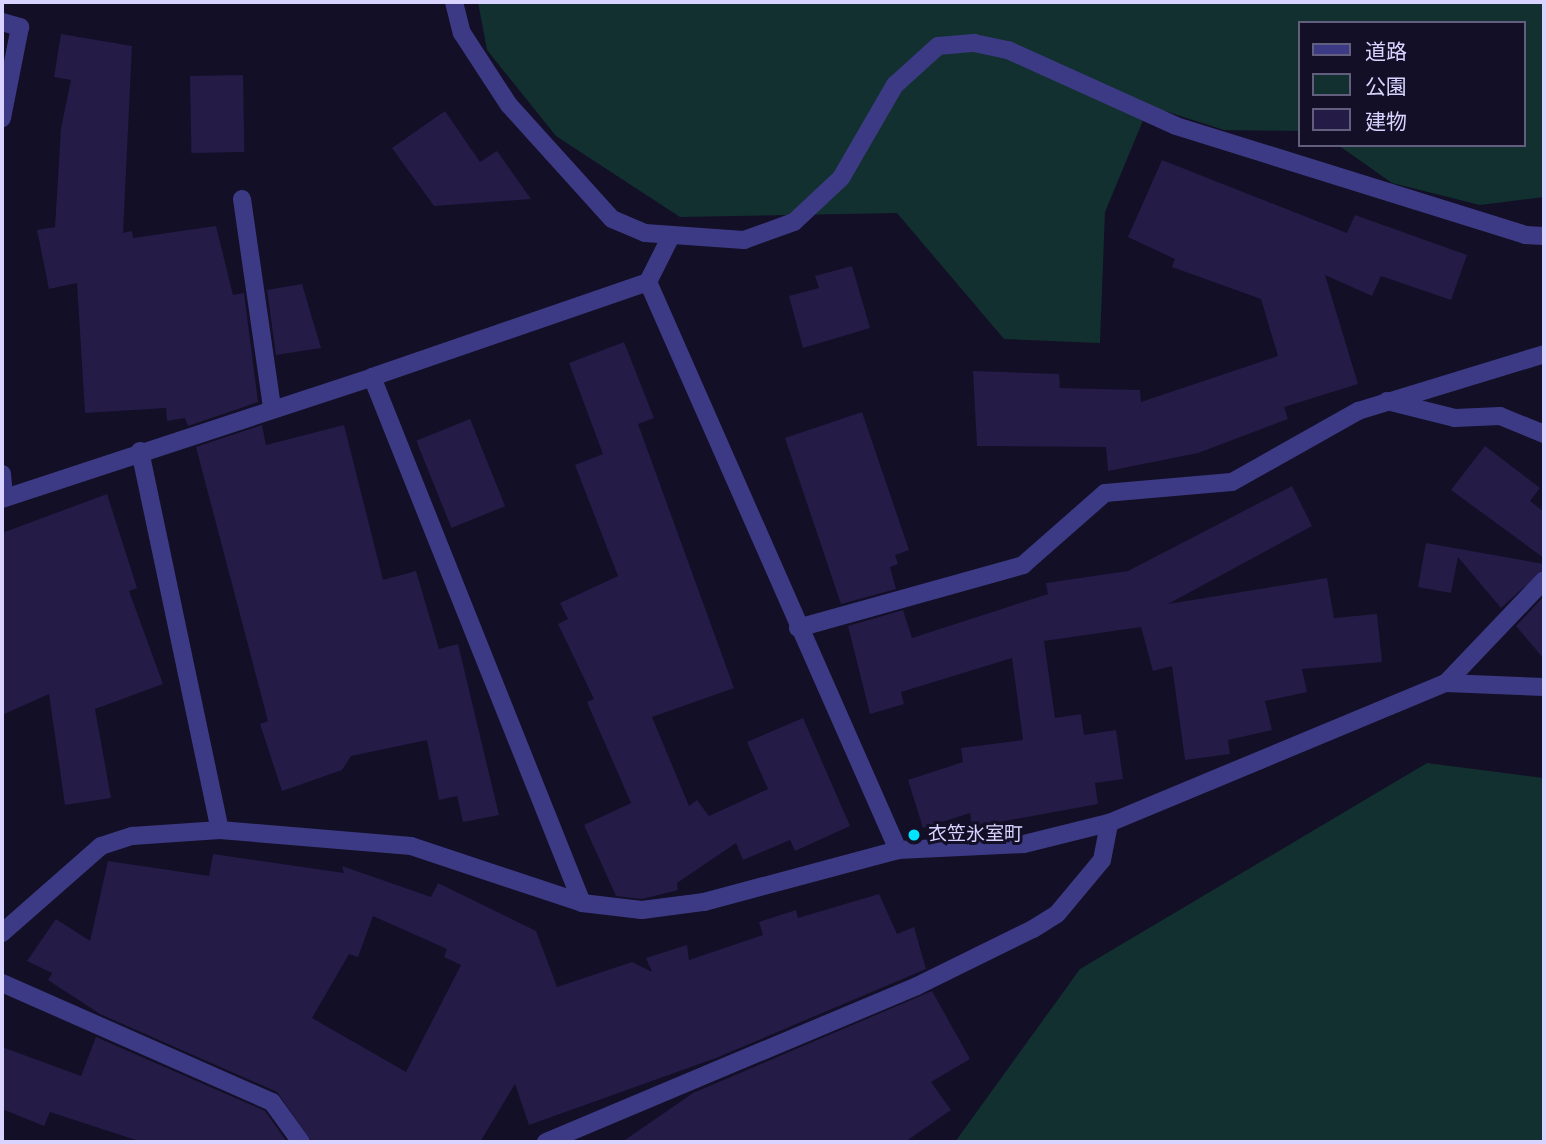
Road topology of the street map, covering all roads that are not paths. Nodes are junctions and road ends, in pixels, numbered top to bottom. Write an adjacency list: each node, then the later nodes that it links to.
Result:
1 (454, 2): 6 (street)
2 (2, 22): 3 (street)
3 (2, 118)
4 (242, 199): 11 (street)
5 (1544, 236): 6 (street)
6 (670, 238): 7 (street)
7 (648, 282): 9 (street); 17 (street)
8 (1544, 354): 10 (street)
9 (372, 377): 11 (street); 23 (street)
10 (1387, 401): 12 (street); 17 (street)
11 (272, 407): 13 (street)
12 (1544, 434)
13 (140, 451): 15 (street); 21 (street)
14 (2, 474): 15 (street)
15 (3, 498)
16 (1544, 580): 18 (street)
17 (797, 628): 22 (street)
18 (1446, 683): 19 (street); 20 (street)
19 (1544, 687)
20 (1109, 824): 22 (street); 27 (street)
21 (220, 830): 23 (street); 24 (street)
22 (898, 850): 23 (street)
23 (582, 903)
24 (2, 933)
25 (2, 983): 26 (street)
26 (301, 1142)
27 (546, 1142)

